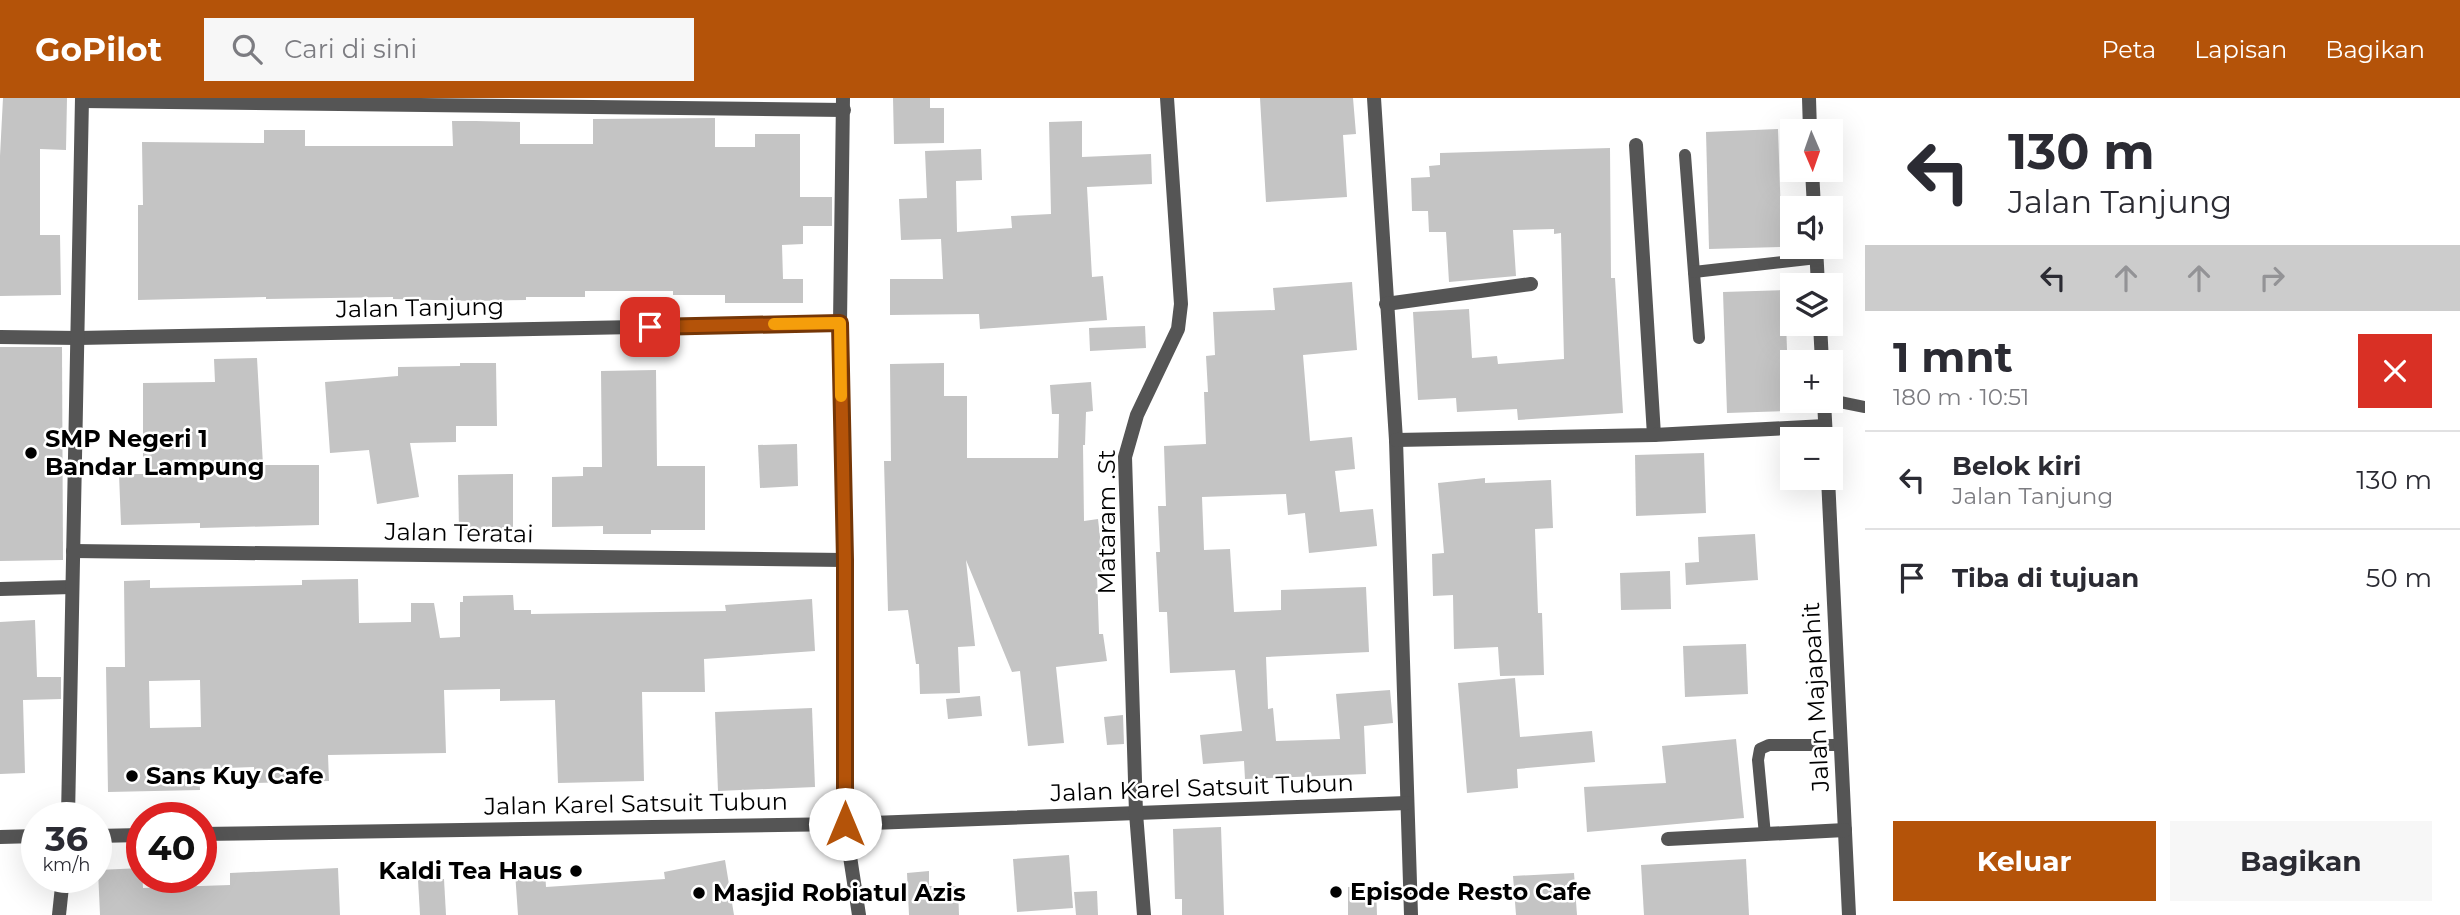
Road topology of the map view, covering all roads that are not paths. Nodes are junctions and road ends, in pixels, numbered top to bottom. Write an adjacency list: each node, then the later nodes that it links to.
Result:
1 (1167, 98): 30 (street, Mataram .St)
2 (1374, 98): 12 (street)
3 (1809, 98): 6 (street)
4 (82, 99): 5 (street); 15 (street)
5 (843, 104): 13 (street)
6 (1810, 119)
7 (1636, 145): 20 (street)
8 (1685, 155): 10 (lane)
9 (1780, 258): 10 (lane)
10 (1694, 272): 16 (lane)
11 (1531, 284): 12 (street)
12 (1386, 304): 21 (street)
13 (840, 323): 15 (street, Jalan Tanjung); 24 (street)
14 (0, 337): 15 (street, Jalan Tanjung)
15 (78, 338): 23 (street)
16 (1699, 338)
17 (1843, 403): 18 (lane)
18 (1865, 407)
19 (1780, 433): 20 (street)
20 (1654, 436): 21 (street)
21 (1396, 440): 29 (street)
22 (1829, 490): 27 (street, Jalan Majapahit)
23 (73, 551): 24 (street, Jalan Teratai); 25 (street)
24 (845, 560): 31 (street)
25 (72, 587): 26 (street); 28 (street)
26 (0, 589)
27 (1841, 745): 32 (street, Jalan Majapahit); 34 (lane)
28 (68, 802)
29 (1407, 803): 30 (street, Jalan Karel Satsuit Tubun); 42 (street)
30 (1136, 813): 31 (street, Jalan Karel Satsuit Tubun); 41 (street, Mataram .St)
31 (845, 824): 33 (street, Jalan Karel Satsuit Tubun); 40 (street)
32 (1845, 830): 34 (street); 43 (street, Jalan Majapahit)
33 (217, 834)
34 (1765, 835): 37 (street)
35 (21, 836): 36 (street)
36 (0, 837)
37 (1668, 839)
38 (61, 893): 39 (street)
39 (59, 915)
40 (859, 915)
41 (1144, 915)
42 (1411, 915)
43 (1849, 915)

